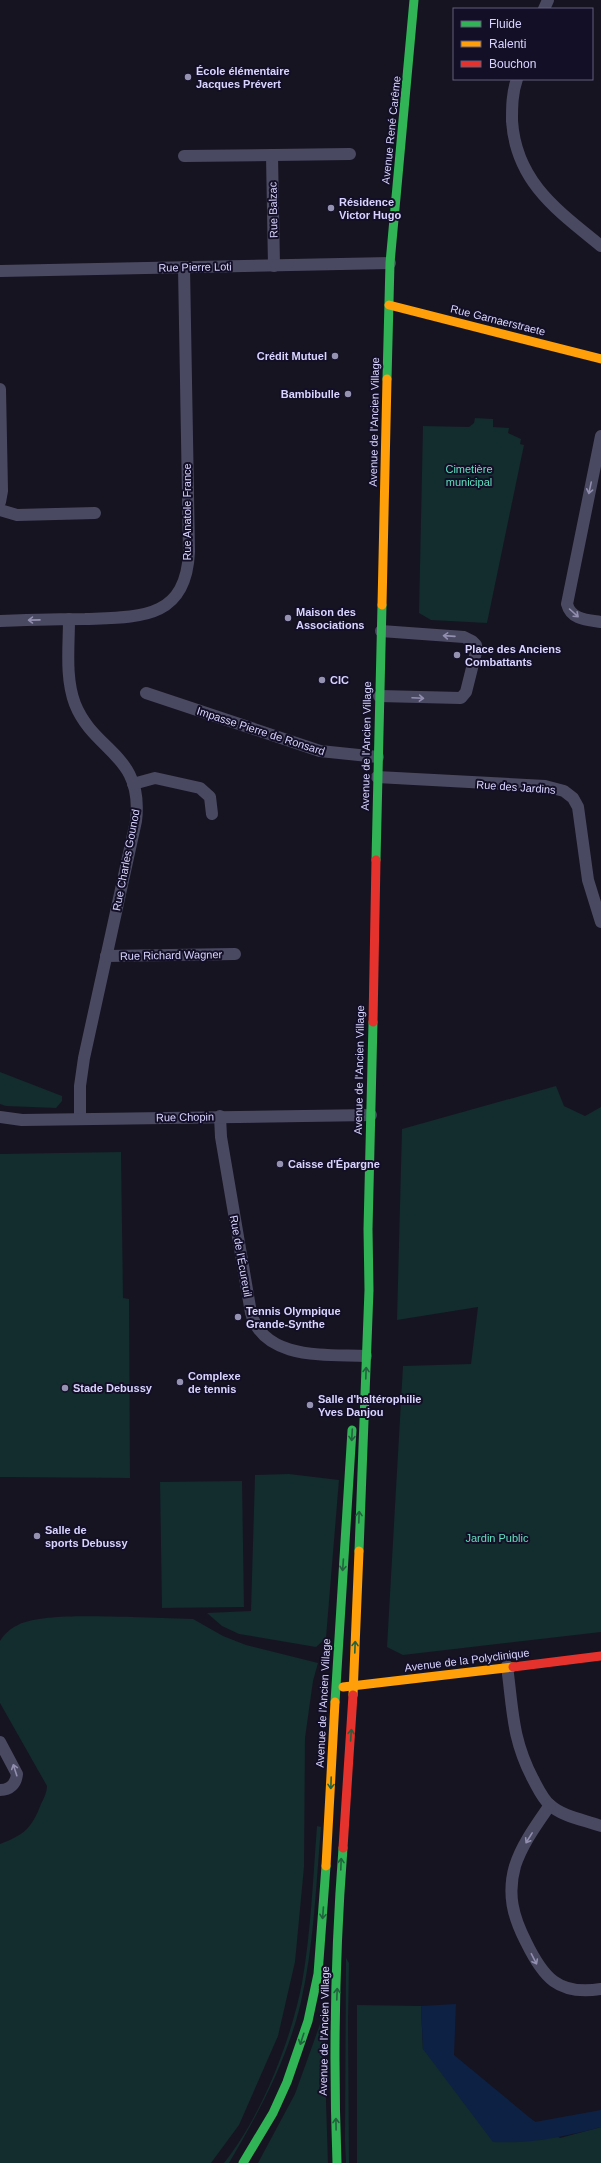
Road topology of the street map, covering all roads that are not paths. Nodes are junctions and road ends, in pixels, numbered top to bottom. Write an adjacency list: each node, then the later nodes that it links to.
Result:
1 (414, 0): 7 (street, Avenue René Carême)
2 (517, 80): 6 (street)
3 (350, 154): 4 (street)
4 (272, 155): 5 (street); 8 (street, Rue Balzac)
5 (184, 156)
6 (601, 246)
7 (390, 263): 8 (street, Rue Pierre Loti); 11 (street, Avenue de l'Ancien Village)
8 (274, 266): 9 (street, Rue Pierre Loti)
9 (184, 267): 10 (street, Rue Pierre Loti); 18 (street, Rue Anatole France)
10 (0, 270)
11 (389, 305): 12 (street, Rue Garnaerstraete); 21 (street, Avenue de l'Ancien Village)
12 (601, 359)
13 (0, 389): 15 (street)
14 (601, 436): 20 (street, one-way to 20)
15 (0, 502)
16 (0, 510): 17 (street)
17 (95, 513)
18 (69, 619): 19 (street, Rue Anatole France, one-way to 19); 26 (street, Rue Charles Gounod)
19 (0, 621)
20 (601, 622)
21 (381, 631): 23 (street, Avenue de l'Ancien Village); 23 (street, one-way to 21)
22 (146, 693): 24 (street, Impasse Pierre de Ronsard)
23 (379, 696): 24 (street, Avenue de l'Ancien Village)
24 (378, 757): 25 (street, Avenue de l'Ancien Village)
25 (377, 777): 28 (street, Rue des Jardins); 31 (street, Avenue de l'Ancien Village)
26 (133, 784): 27 (street); 30 (street, Rue Charles Gounod)
27 (212, 814)
28 (601, 922)
29 (235, 954): 30 (street, Rue Richard Wagner)
30 (106, 956): 34 (street, Rue Charles Gounod)
31 (371, 1115): 32 (street, Rue Chopin); 35 (street, Avenue de l'Ancien Village)
32 (220, 1116): 34 (street, Rue Chopin); 37 (street, Rue de l'Écureuil)
33 (0, 1118): 34 (street, Rue Chopin)
34 (80, 1119)
35 (368, 1229): 36 (street, Avenue de l'Ancien Village); 37 (street, Avenue de l'Ancien Village)
36 (359, 1282)
37 (359, 1353): 38 (street, Avenue de l'Ancien Village); 42 (street, Avenue de l'Ancien Village, one-way to 37)
38 (355, 1368)
39 (353, 1417): 43 (street, Avenue de l'Ancien Village, one-way to 43)
40 (601, 1656): 41 (street, Avenue de la Polyclinique)
41 (507, 1666): 42 (street, Avenue de la Polyclinique); 46 (street)
42 (353, 1686): 43 (street, Avenue de la Polyclinique); 50 (street, Avenue de l'Ancien Village, one-way to 42)
43 (335, 1688): 49 (street, Avenue de l'Ancien Village, one-way to 49)
44 (0, 1742): 45 (street, one-way to 44)
45 (0, 1790)
46 (550, 1805): 47 (street); 48 (street, one-way to 48)
47 (601, 1826)
48 (601, 1989)
49 (243, 2163)
50 (337, 2163)

